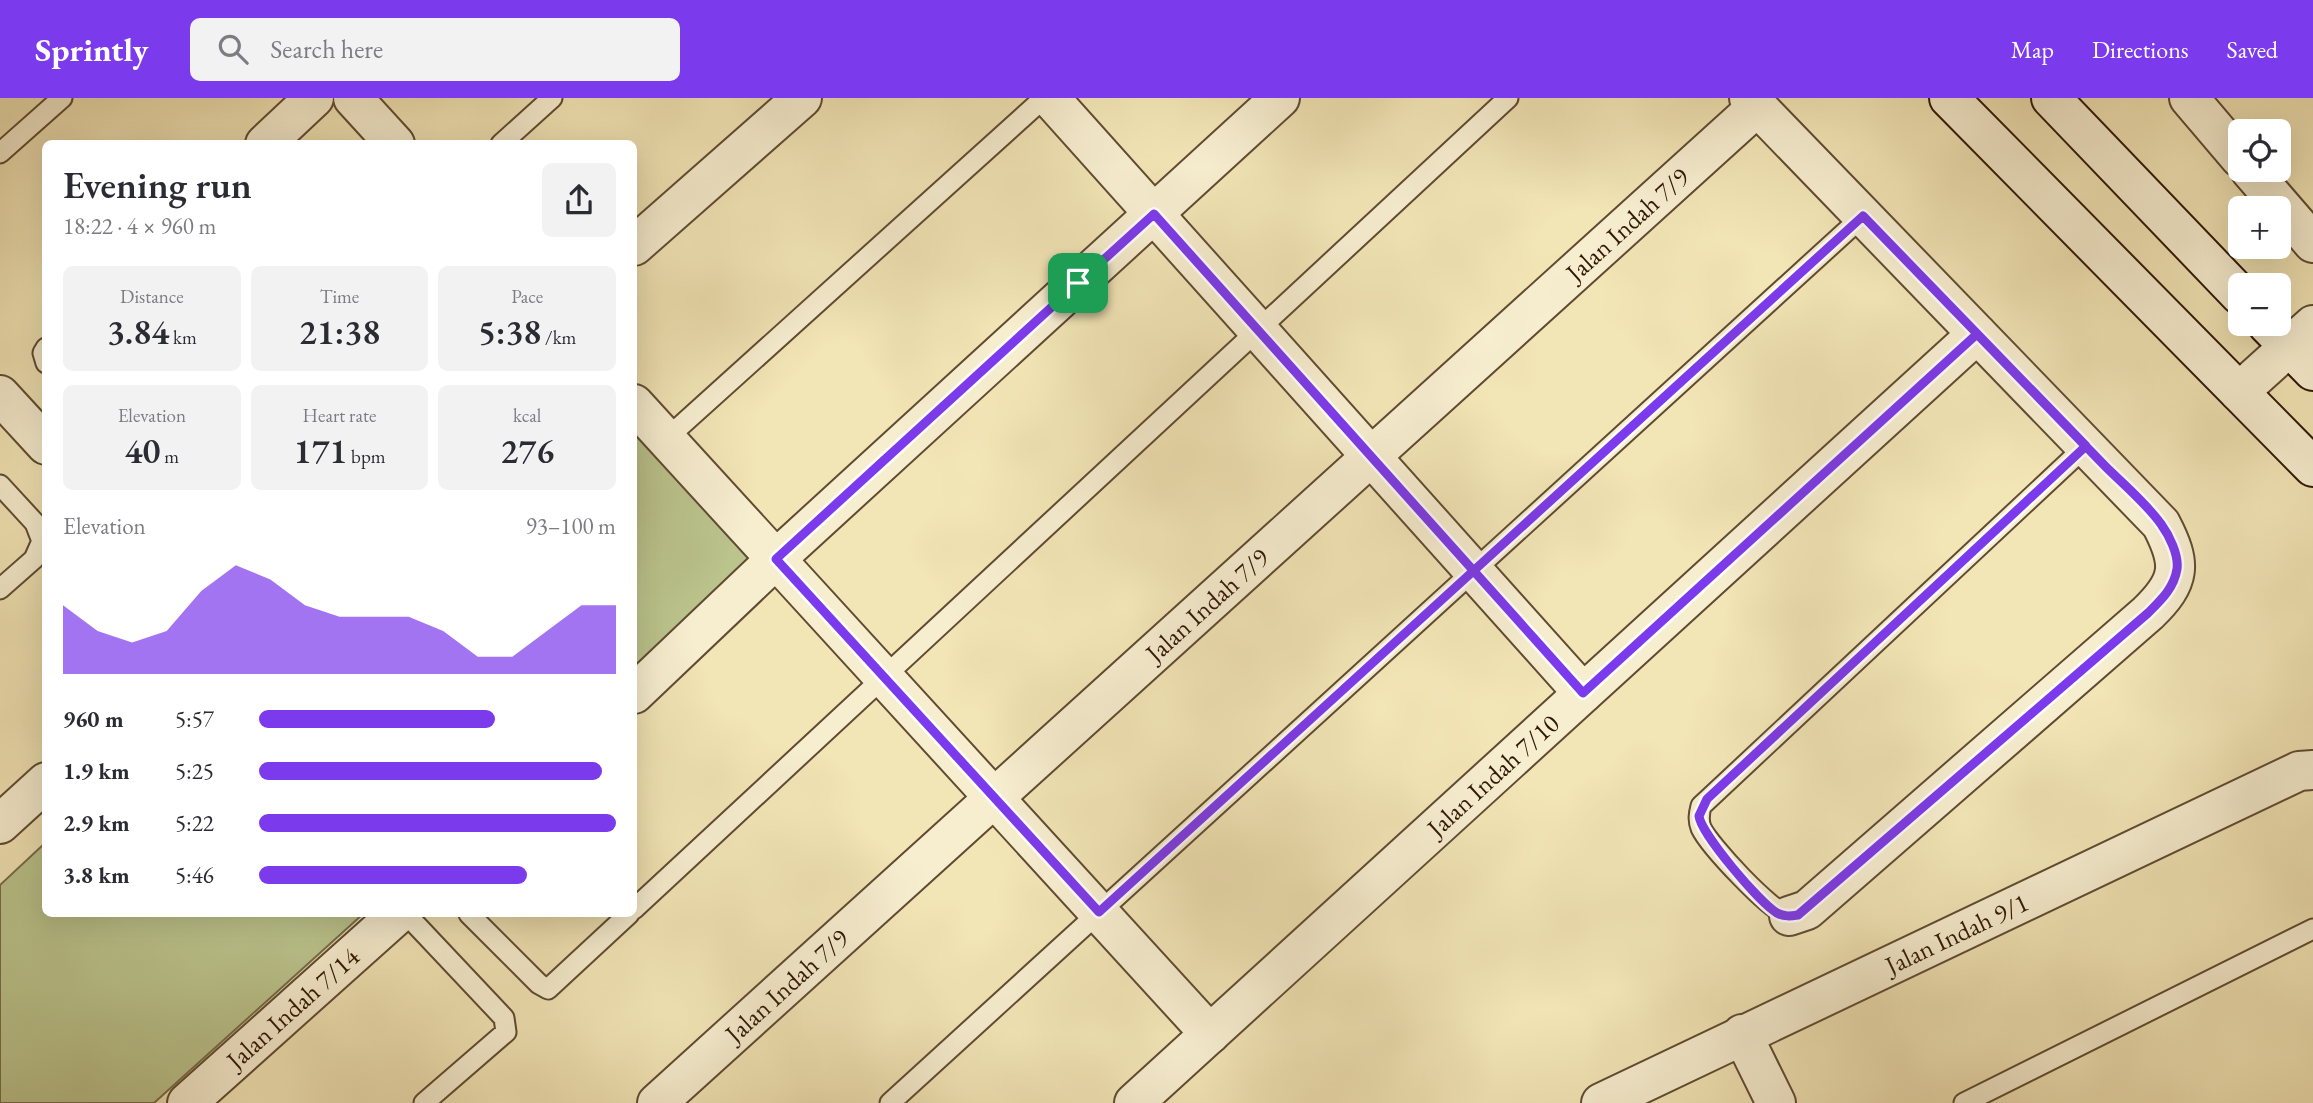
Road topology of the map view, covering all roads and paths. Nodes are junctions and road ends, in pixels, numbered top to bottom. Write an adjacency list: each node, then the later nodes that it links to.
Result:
1 (62, 98): 18 (lane)
2 (314, 98): 14 (street)
3 (353, 98): 15 (street)
4 (552, 98): 16 (lane)
5 (802, 98): 22 (street)
6 (1044, 98): 31 (lane)
7 (1050, 98): 20 (street)
8 (1280, 98): 20 (street)
9 (1508, 98): 25 (lane)
10 (1949, 98): 28 (street)
11 (2051, 98): 24 (street)
12 (2189, 98): 17 (street)
13 (1753, 102): 21 (street); 34 (street, Jalan Indah 7/9)
14 (269, 140)
15 (391, 140)
16 (506, 140)
17 (2228, 144)
18 (0, 153)
19 (2260, 182): 23 (street)
20 (1154, 214): 25 (street); 37 (street)
21 (1863, 216): 26 (street); 38 (lane)
22 (637, 243)
23 (2313, 243)
24 (2228, 282)
25 (1258, 330): 34 (street); 40 (lane)
26 (1977, 334): 33 (street); 42 (street, Jalan Indah 7/10)
27 (2295, 341): 28 (street)
28 (2239, 392): 35 (street)
29 (0, 395): 32 (street)
30 (637, 407): 31 (street)
31 (666, 439): 37 (street)
32 (42, 442)
33 (2086, 446): 49 (lane); 49 (street)
34 (1371, 456): 38 (street); 45 (street, Jalan Indah 7/9)
35 (2313, 467)
36 (0, 485): 39 (lane)
37 (776, 559): 40 (street); 41 (street)
38 (1474, 571): 42 (street); 48 (lane)
39 (0, 589)
40 (883, 677): 45 (street); 47 (lane)
41 (637, 691)
42 (1583, 693): 55 (street, Jalan Indah 7/10)
43 (2313, 770): 56 (street, Jalan Indah 9/1)
44 (42, 786): 46 (street)
45 (994, 798): 48 (street); 59 (street, Jalan Indah 7/9)
46 (0, 824)
47 (637, 906)
48 (1099, 912): 55 (street); 60 (lane)
49 (1789, 916)
50 (395, 917): 57 (street, Jalan Indah 7/14)
51 (409, 917): 58 (lane)
52 (472, 917): 53 (lane)
53 (626, 917)
54 (2313, 929): 64 (lane)
55 (1210, 1034): 61 (street, Jalan Indah 7/10)
56 (1742, 1034): 62 (street, Jalan Indah 9/1); 63 (street)
57 (187, 1103)
58 (424, 1103)
59 (657, 1103)
60 (890, 1103)
61 (1133, 1103)
62 (1601, 1103)
63 (1776, 1103)
64 (1964, 1103)

